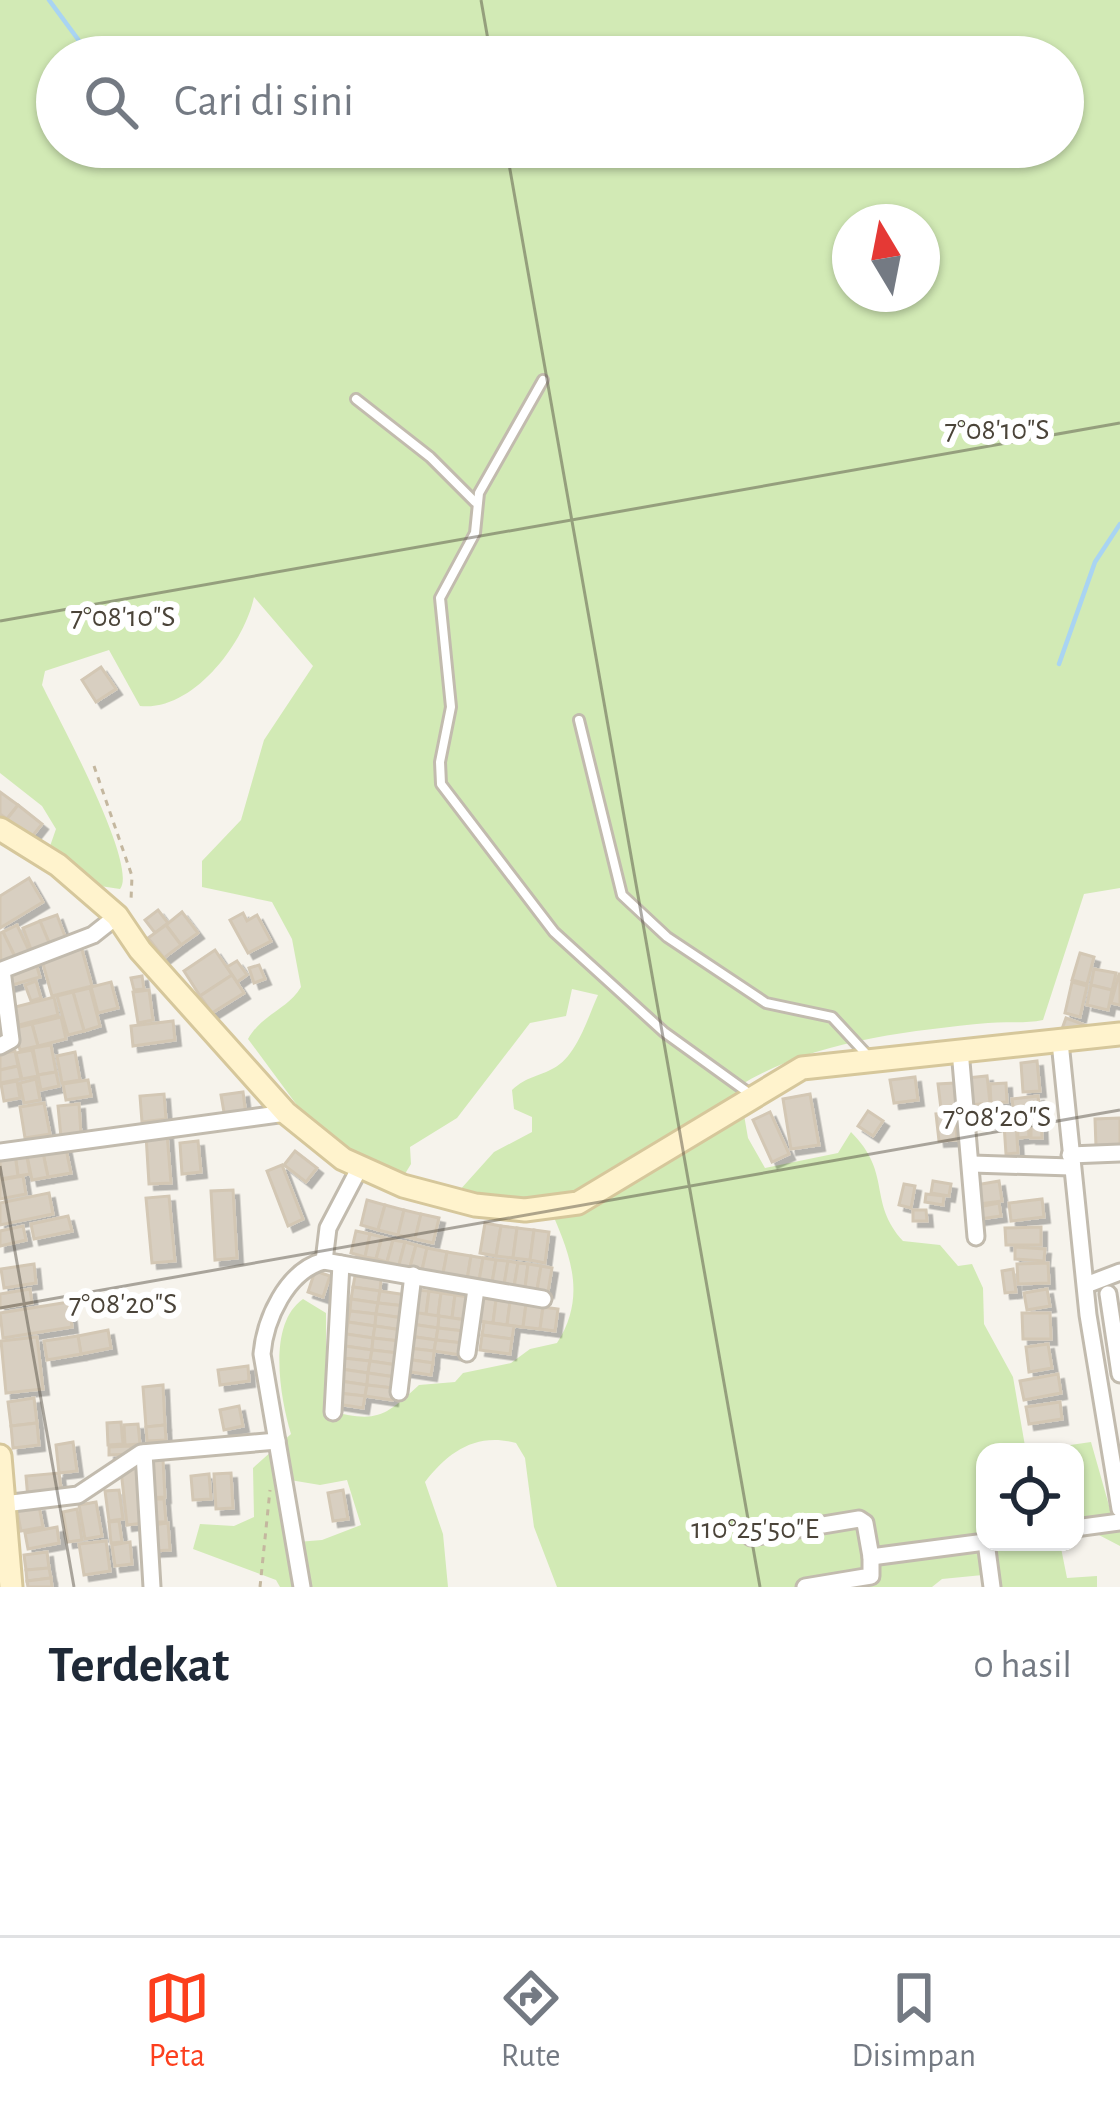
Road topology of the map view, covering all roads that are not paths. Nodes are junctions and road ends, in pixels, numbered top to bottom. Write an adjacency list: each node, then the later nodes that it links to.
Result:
1 (543, 380): 3 (lane)
2 (356, 399): 3 (lane)
3 (476, 503): 12 (lane)
4 (579, 720): 11 (lane)
5 (0, 829): 6 (main road)
6 (117, 916): 9 (street); 13 (main road)
7 (1120, 1034): 8 (main road)
8 (1060, 1042): 10 (main road); 16 (street)
9 (0, 1046)
10 (960, 1050): 11 (main road); 17 (street)
11 (870, 1058): 12 (main road)
12 (751, 1094): 18 (main road)
13 (286, 1113): 14 (street); 18 (main road)
14 (0, 1152)
15 (1120, 1153): 16 (street)
16 (1070, 1161): 17 (street); 23 (street)
17 (972, 1164): 19 (street)
18 (360, 1167): 20 (street)
19 (976, 1237)
20 (332, 1263): 22 (street); 31 (street); 32 (street)
21 (1120, 1272): 23 (street)
22 (413, 1276): 24 (street); 30 (street)
23 (1086, 1285): 29 (street)
24 (476, 1289): 26 (street); 27 (street)
25 (1108, 1294): 28 (street)
26 (543, 1299)
27 (467, 1353)
28 (1120, 1377): 29 (street)
29 (1098, 1383): 33 (street)
30 (399, 1392)
31 (333, 1412)
32 (277, 1441): 34 (street); 46 (street)
33 (1114, 1442): 37 (street)
34 (144, 1453): 36 (street); 45 (street)
35 (0, 1456): 36 (main road)
36 (4, 1504): 44 (main road)
37 (1120, 1509)
38 (1120, 1522): 39 (street)
39 (1084, 1527)
40 (751, 1537): 43 (street)
41 (976, 1543): 43 (street)
42 (987, 1551): 48 (street)
43 (871, 1557): 47 (street)
44 (8, 1585)
45 (152, 1587)
46 (302, 1587)
47 (805, 1587)
48 (992, 1587)

